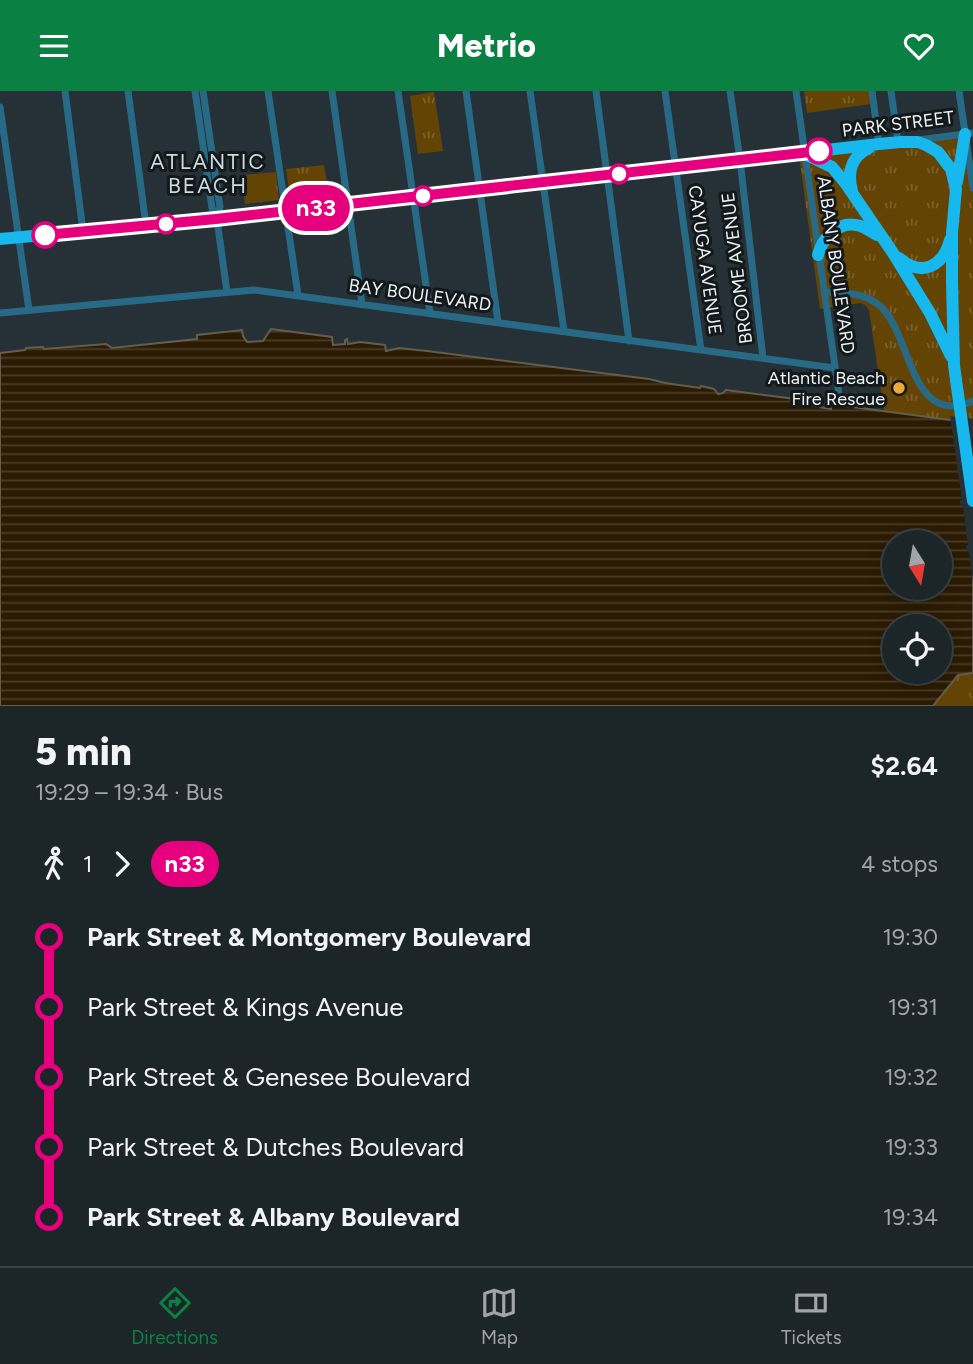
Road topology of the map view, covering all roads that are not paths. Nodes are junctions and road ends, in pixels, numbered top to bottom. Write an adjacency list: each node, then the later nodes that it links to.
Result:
1 (65, 91): 35 (street)
2 (128, 91): 34 (street)
3 (195, 91): 33 (street)
4 (203, 91): 33 (street)
5 (268, 91): 32 (street)
6 (332, 91): 31 (street)
7 (398, 91): 29 (street)
8 (466, 91): 27 (street)
9 (530, 91): 25 (street)
10 (596, 91): 24 (street)
11 (665, 91): 23 (street, CAYUGA AVENUE)
12 (730, 91): 22 (street, BROOME AVENUE)
13 (796, 91): 21 (street, ALBANY BOULEVARD)
14 (872, 91): 20 (street)
15 (891, 91): 19 (street)
16 (959, 91): 18 (street)
17 (0, 107): 37 (street)
18 (969, 134): 19 (street, PARK STREET); 26 (street); 28 (highway)
19 (899, 142): 20 (highway, PARK STREET); 28 (highway)
20 (880, 144): 21 (highway, PARK STREET); 30 (highway)
21 (804, 153): 22 (highway, PARK STREET); 30 (highway); 41 (street, ALBANY BOULEVARD)
22 (740, 160): 23 (highway, PARK STREET); 53 (street, BROOME AVENUE)
23 (676, 167): 24 (highway, PARK STREET); 52 (street, CAYUGA AVENUE)
24 (608, 175): 25 (highway, PARK STREET); 51 (street)
25 (543, 183): 27 (highway, PARK STREET); 50 (street)
26 (973, 188)
27 (480, 189): 29 (highway, PARK STREET); 49 (street)
28 (956, 189): 36 (highway)
29 (413, 197): 31 (highway, PARK STREET); 48 (street)
30 (858, 202): 39 (highway)
31 (348, 204): 32 (highway, PARK STREET); 45 (street)
32 (284, 211): 33 (highway, PARK STREET); 44 (street)
33 (216, 219): 34 (highway, PARK STREET); 42 (street)
34 (146, 225): 35 (highway, PARK STREET)
35 (83, 231): 37 (highway, PARK STREET)
36 (953, 233): 40 (highway); 54 (highway)
37 (18, 237): 38 (highway, PARK STREET); 46 (street)
38 (0, 239)
39 (884, 241): 40 (highway); 41 (highway)
40 (893, 253): 54 (highway)
41 (818, 255): 43 (street, ALBANY BOULEVARD)
42 (227, 292): 44 (street, BAY BOULEVARD); 46 (street, BAY BOULEVARD)
43 (824, 292): 55 (street, ALBANY BOULEVARD); 56 (street)
44 (298, 295): 45 (street, BAY BOULEVARD)
45 (362, 304): 48 (street, BAY BOULEVARD)
46 (29, 310): 47 (street, BAY BOULEVARD)
47 (0, 313)
48 (430, 313): 49 (street, BAY BOULEVARD)
49 (498, 322): 50 (street, BAY BOULEVARD)
50 (564, 331): 51 (street, BAY BOULEVARD)
51 (629, 341): 52 (street, BAY BOULEVARD)
52 (701, 350): 53 (street, BAY BOULEVARD)
53 (763, 358): 55 (street, BAY BOULEVARD)
54 (954, 365): 58 (highway, bridge)
55 (835, 368): 57 (street, ALBANY BOULEVARD)
56 (973, 401)
57 (840, 402)
58 (973, 501)

